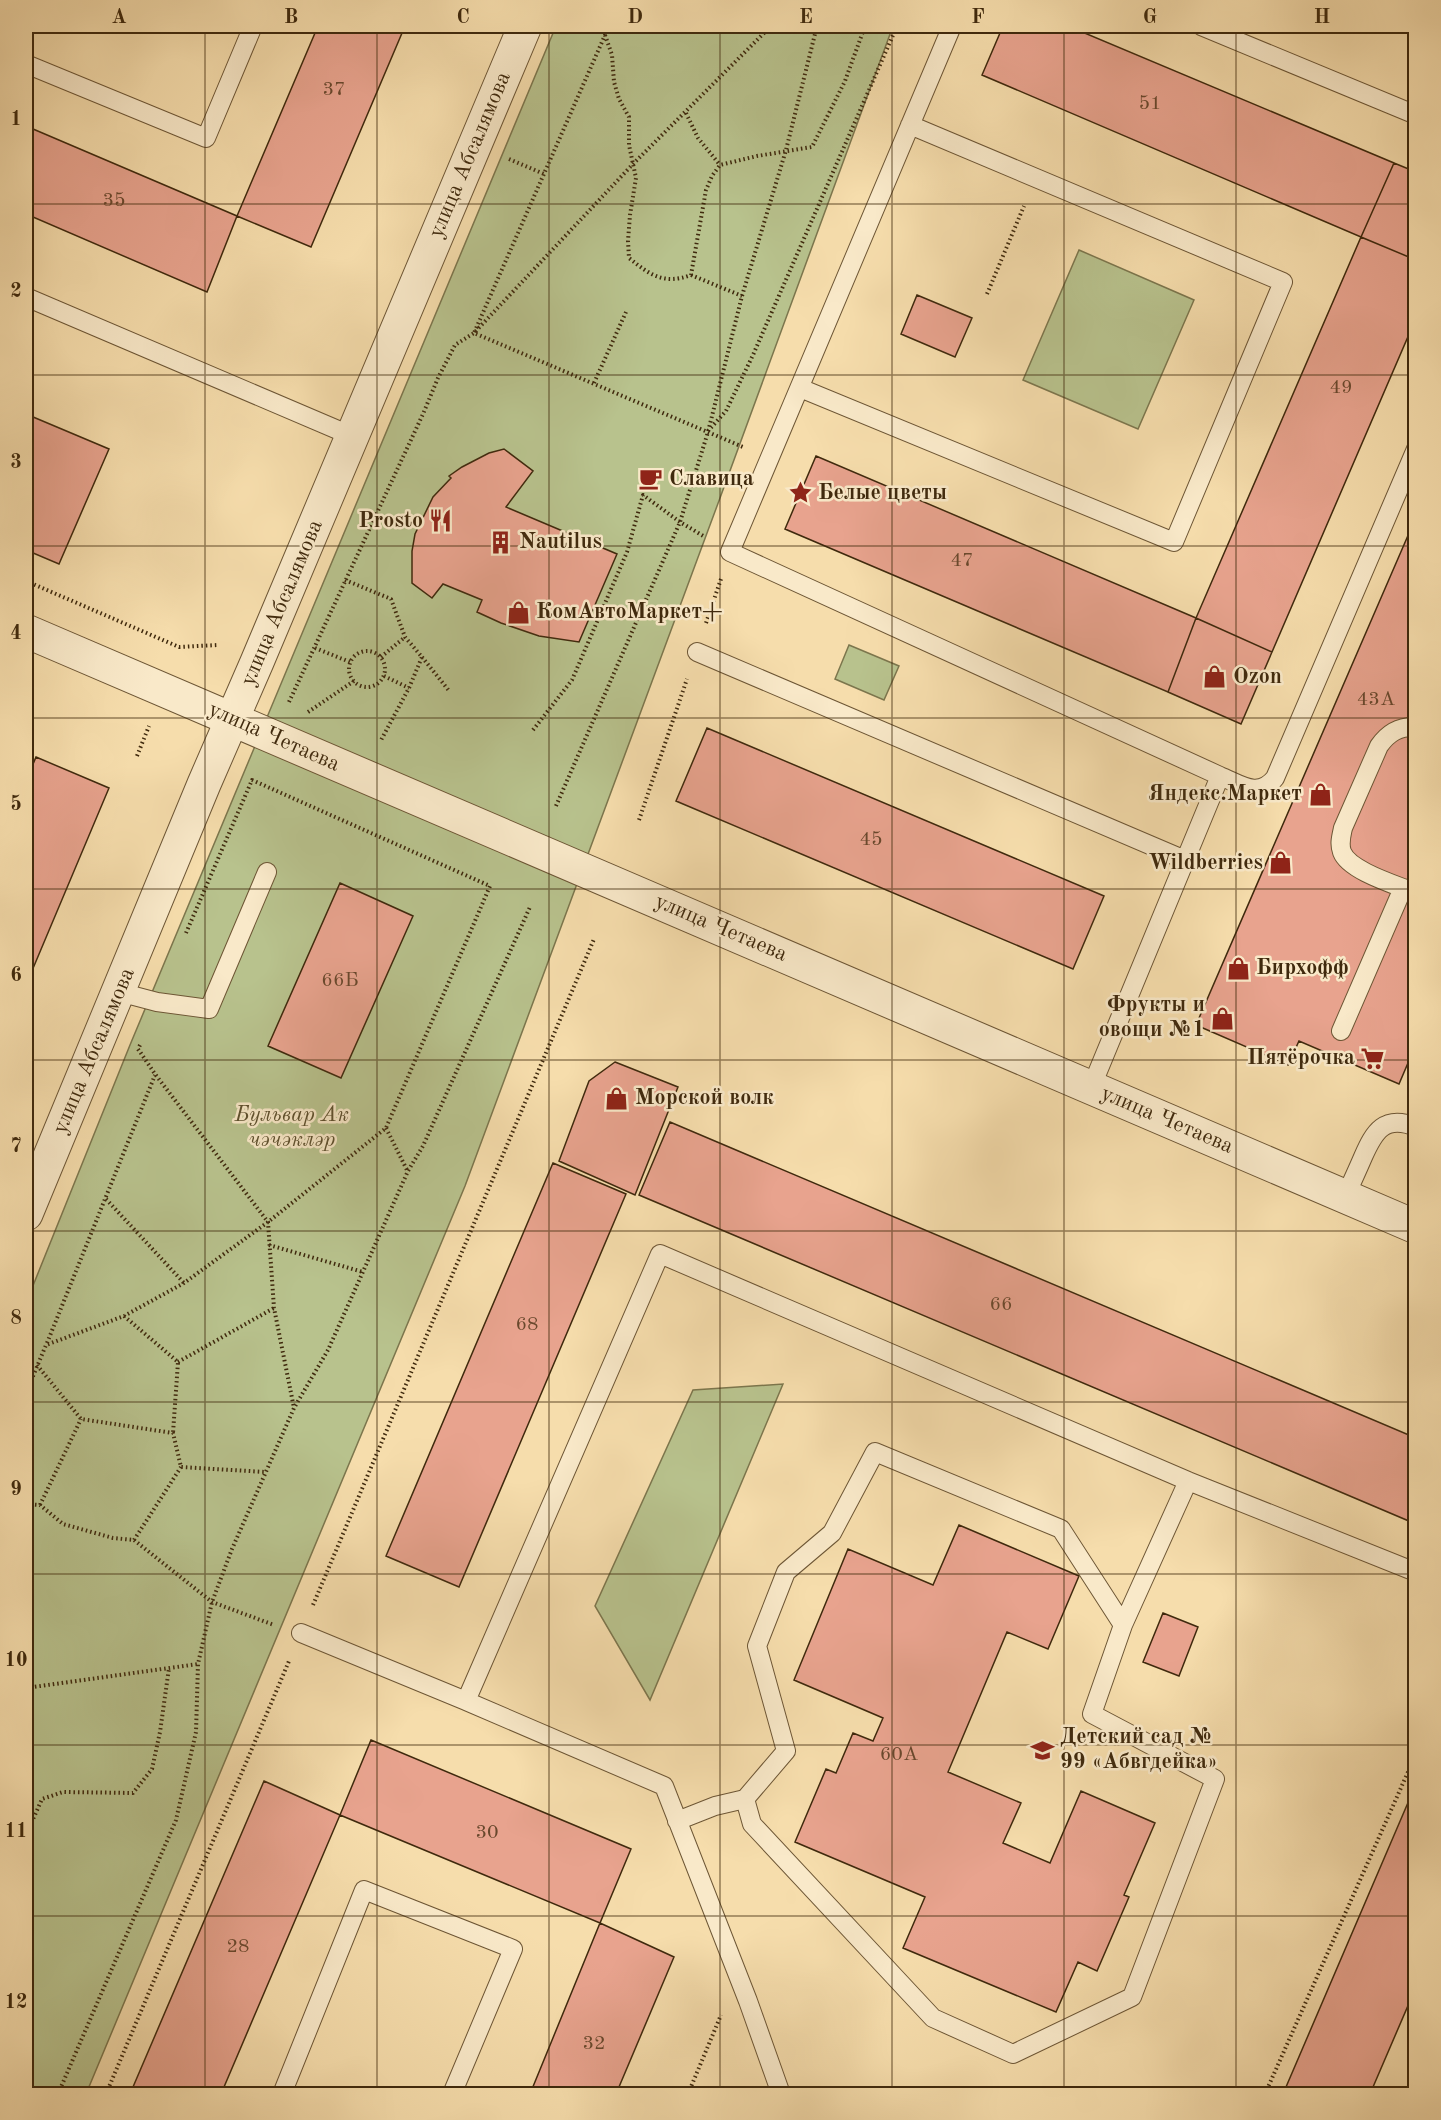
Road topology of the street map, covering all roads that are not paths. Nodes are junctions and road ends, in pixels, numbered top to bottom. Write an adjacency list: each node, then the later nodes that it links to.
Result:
1 (253, 26): 5 (lane)
2 (525, 26): 10 (street, улица Абсалямова)
3 (952, 26): 7 (lane)
4 (1201, 26): 6 (lane)
5 (26, 64)
6 (1416, 115)
7 (910, 125): 9 (lane); 9 (lane)
8 (26, 297): 10 (lane)
9 (800, 388): 16 (lane)
10 (352, 436): 14 (street, улица Абсалямова)
11 (1416, 449): 16 (lane)
12 (26, 631): 14 (street, улица Четаева)
13 (697, 652): 17 (lane)
14 (232, 719): 20 (street, улица Абсалямова); 22 (street, улица Четаева)
15 (1416, 727): 19 (lane)
16 (1220, 776): 17 (lane)
17 (1185, 860): 22 (lane)
18 (267, 872): 20 (lane)
19 (1409, 891): 21 (lane)
20 (119, 992): 25 (street, улица Абсалямова)
21 (1341, 1031)
22 (1091, 1088): 24 (street, улица Четаева)
23 (1416, 1127): 24 (lane)
24 (1345, 1197): 26 (street, улица Четаева)
25 (26, 1214)
26 (1416, 1227)
27 (1188, 1481): 28 (lane); 29 (lane); 31 (lane)
28 (1416, 1565)
29 (1123, 1624): 32 (lane); 32 (lane)
30 (301, 1633): 31 (lane)
31 (466, 1701): 33 (lane)
32 (745, 1799): 33 (lane)
33 (677, 1821): 36 (lane)
34 (282, 2094): 35 (lane)
35 (452, 2094)
36 (781, 2094)

